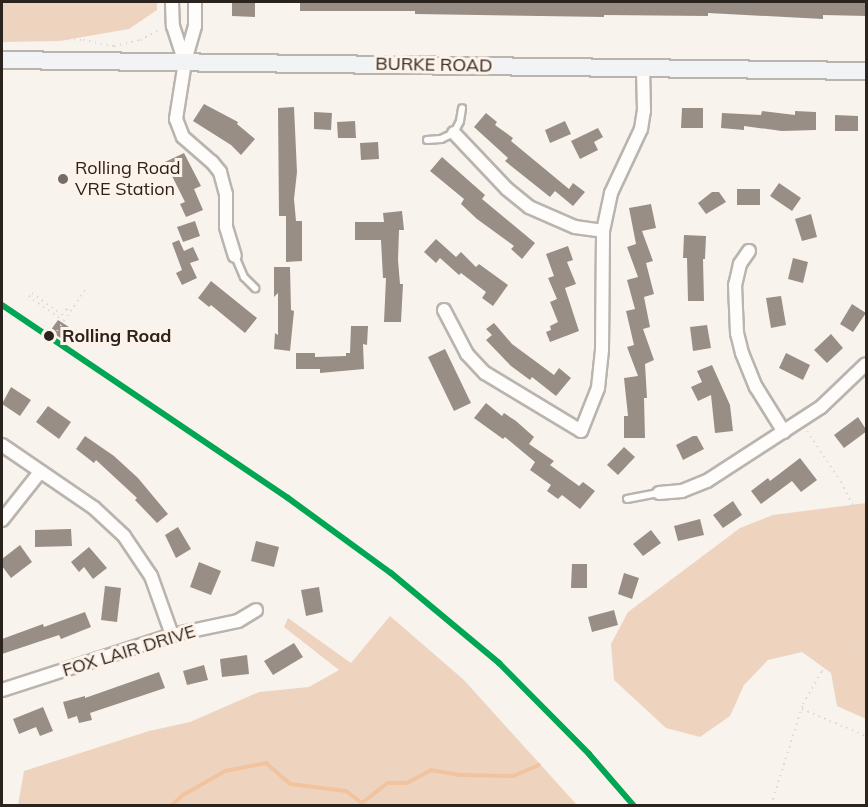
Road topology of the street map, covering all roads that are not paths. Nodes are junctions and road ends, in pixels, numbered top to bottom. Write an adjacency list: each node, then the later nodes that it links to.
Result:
1 (172, 2): 4 (street)
2 (195, 2): 4 (street)
3 (2, 60): 4 (street, BURKE ROAD)
4 (185, 62): 5 (street, BURKE ROAD); 12 (street)
5 (643, 66): 6 (street, BURKE ROAD); 10 (street)
6 (867, 71)
7 (462, 108): 8 (lane)
8 (454, 133): 9 (lane); 10 (street)
9 (428, 140)
10 (603, 231): 14 (street)
11 (749, 251): 16 (street)
12 (235, 256): 13 (lane)
13 (255, 288)
14 (444, 310)
15 (867, 364): 16 (street)
16 (784, 432): 19 (street)
17 (2, 445): 18 (street)
18 (40, 471): 21 (street); 23 (street)
19 (659, 493): 20 (lane)
20 (627, 499)
21 (2, 520)
22 (256, 610): 23 (street, FOX LAIR DRIVE)
23 (172, 635): 24 (street, FOX LAIR DRIVE)
24 (2, 690)

